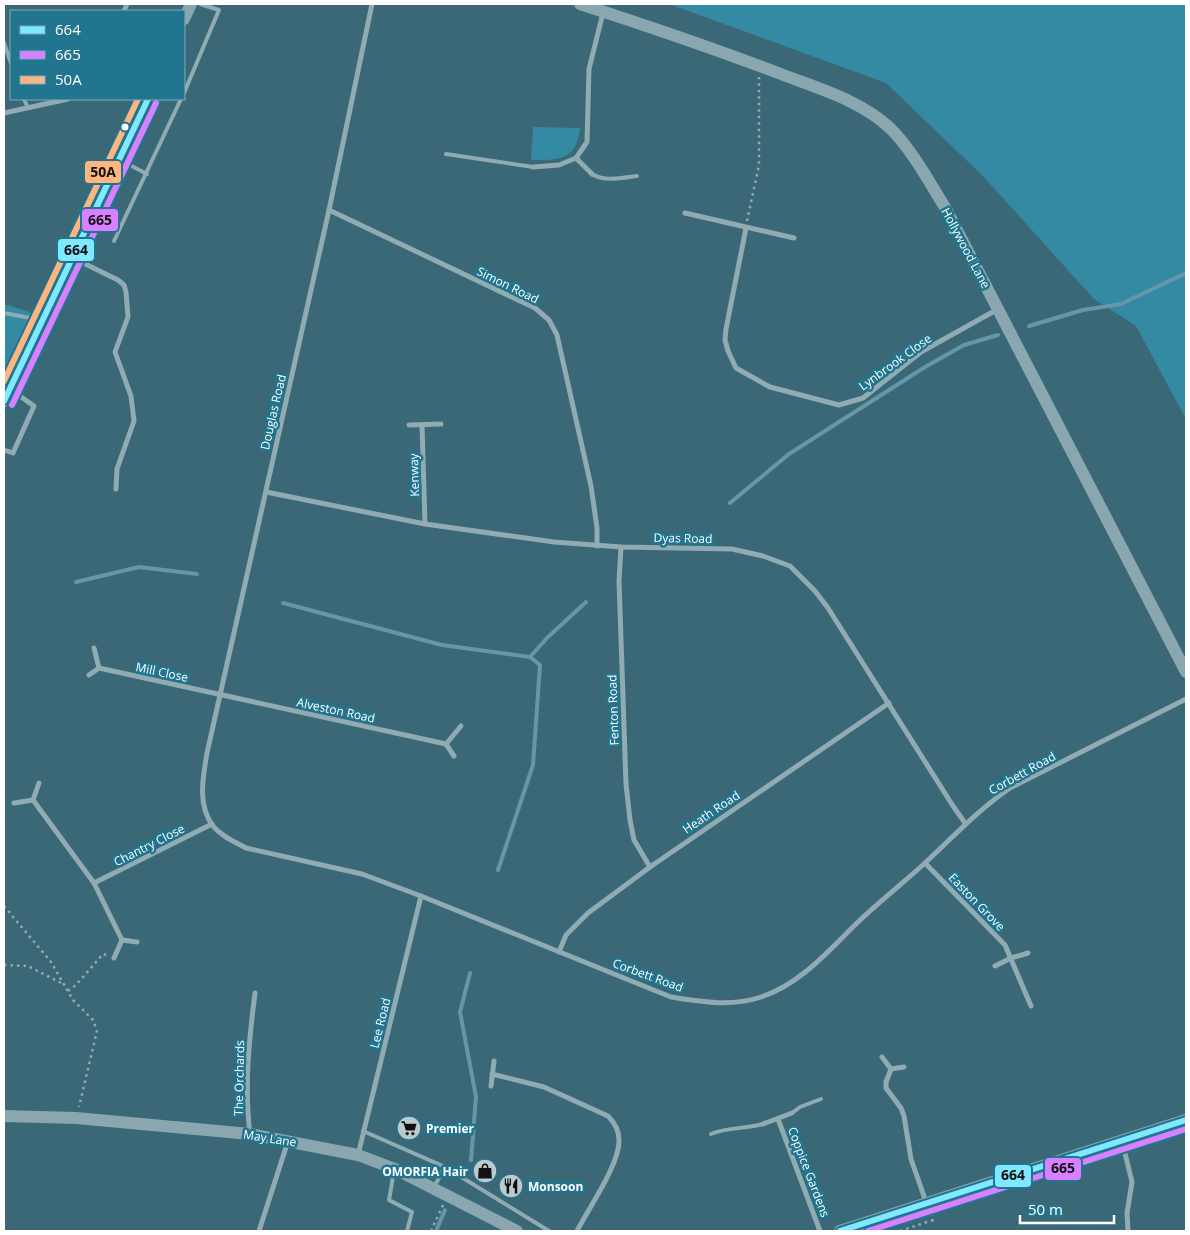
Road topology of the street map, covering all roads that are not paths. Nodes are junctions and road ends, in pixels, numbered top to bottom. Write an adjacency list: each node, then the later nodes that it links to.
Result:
1 (191, 4): 6 (street)
2 (200, 4): 9 (lane)
3 (372, 4): 23 (street, Douglas Road)
4 (580, 4): 5 (street, Hollywood Lane)
5 (603, 12): 17 (street); 29 (street, Hollywood Lane)
6 (185, 17)
7 (4, 43): 8 (lane)
8 (10, 60)
9 (185, 91)
10 (24, 100): 14 (lane)
11 (64, 100): 14 (street)
12 (148, 100): 18 (street)
13 (181, 100): 20 (lane)
14 (28, 109): 15 (street)
15 (4, 113)
16 (446, 154): 19 (lane)
17 (576, 158): 19 (street); 21 (street)
18 (120, 160): 20 (lane); 28 (street)
19 (533, 167)
20 (147, 174): 27 (lane)
21 (592, 174): 22 (lane)
22 (637, 176)
23 (329, 210): 39 (street, Douglas Road); 41 (street, Simon Road)
24 (685, 213): 25 (street)
25 (746, 228): 26 (street); 29 (street, Lynbrook Close)
26 (794, 238)
27 (114, 241)
28 (72, 258): 31 (street); 38 (street)
29 (999, 308): 45 (street, Hollywood Lane)
30 (4, 313): 31 (lane)
31 (43, 321): 32 (street)
32 (10, 388): 33 (street); 37 (street)
33 (4, 401)
34 (441, 424): 36 (street)
35 (409, 425): 36 (street)
36 (422, 425): 40 (street, Kenway)
37 (4, 450)
38 (116, 490)
39 (266, 492): 40 (street, Dyas Road); 47 (street, Douglas Road)
40 (425, 524): 41 (street, Dyas Road)
41 (597, 546): 42 (street, Dyas Road)
42 (621, 547): 49 (street, Dyas Road); 59 (street, Fenton Road)
43 (94, 648): 44 (street)
44 (99, 668): 46 (street); 47 (street, Mill Close)
45 (1186, 672)
46 (89, 675)
47 (221, 695): 51 (street, Alveston Road); 57 (street, Douglas Road)
48 (1186, 699): 56 (street, Corbett Road)
49 (889, 703): 56 (street, Dyas Road); 59 (street, Heath Road)
50 (461, 726): 51 (street)
51 (446, 744): 52 (street)
52 (454, 756)
53 (39, 783): 54 (street)
54 (33, 800): 55 (street); 60 (street)
55 (14, 803)
56 (966, 823): 58 (street, Corbett Road)
57 (212, 824): 60 (street, Chantry Close); 61 (street, Corbett Road)
58 (925, 863): 64 (street, Corbett Road); 67 (street, Easton Grove)
59 (650, 867): 64 (street, Heath Road)
60 (94, 883): 62 (street)
61 (421, 896): 64 (street, Corbett Road); 83 (street, Lee Road)
62 (122, 940): 63 (street); 66 (street)
63 (137, 942)
64 (559, 952)
65 (1028, 953): 67 (street)
66 (114, 958)
67 (1011, 958): 68 (street); 70 (street, Easton Grove)
68 (995, 966)
69 (255, 993): 84 (street, The Orchards)
70 (1031, 1006)
71 (882, 1058): 74 (street)
72 (494, 1061): 75 (street)
73 (904, 1067): 74 (street)
74 (892, 1069): 92 (street)
75 (492, 1074): 76 (street); 97 (street)
76 (490, 1086)
77 (821, 1099): 78 (lane, Coppice Gardens)
78 (792, 1113): 80 (street, Coppice Gardens)
79 (4, 1116): 84 (street, May Lane)
80 (778, 1119): 82 (street, Coppice Gardens); 98 (street, Coppice Gardens)
81 (1186, 1120): 87 (street)
82 (763, 1124): 85 (lane, Coppice Gardens)
83 (363, 1131): 88 (street, Lee Road); 89 (lane)
84 (250, 1134): 86 (street, May Lane)
85 (711, 1134)
86 (288, 1140): 88 (street, May Lane); 93 (street)
87 (1122, 1141): 92 (street); 100 (street)
88 (358, 1156): 90 (street, May Lane)
89 (445, 1167): 91 (lane); 96 (lane)
90 (395, 1169): 91 (street, May Lane); 94 (lane)
91 (433, 1189): 95 (street, May Lane)
92 (926, 1202): 99 (street)
93 (259, 1231)
94 (407, 1231)
95 (517, 1231)
96 (549, 1231)
97 (577, 1231)
98 (820, 1231)
99 (840, 1231)
100 (1128, 1231)

